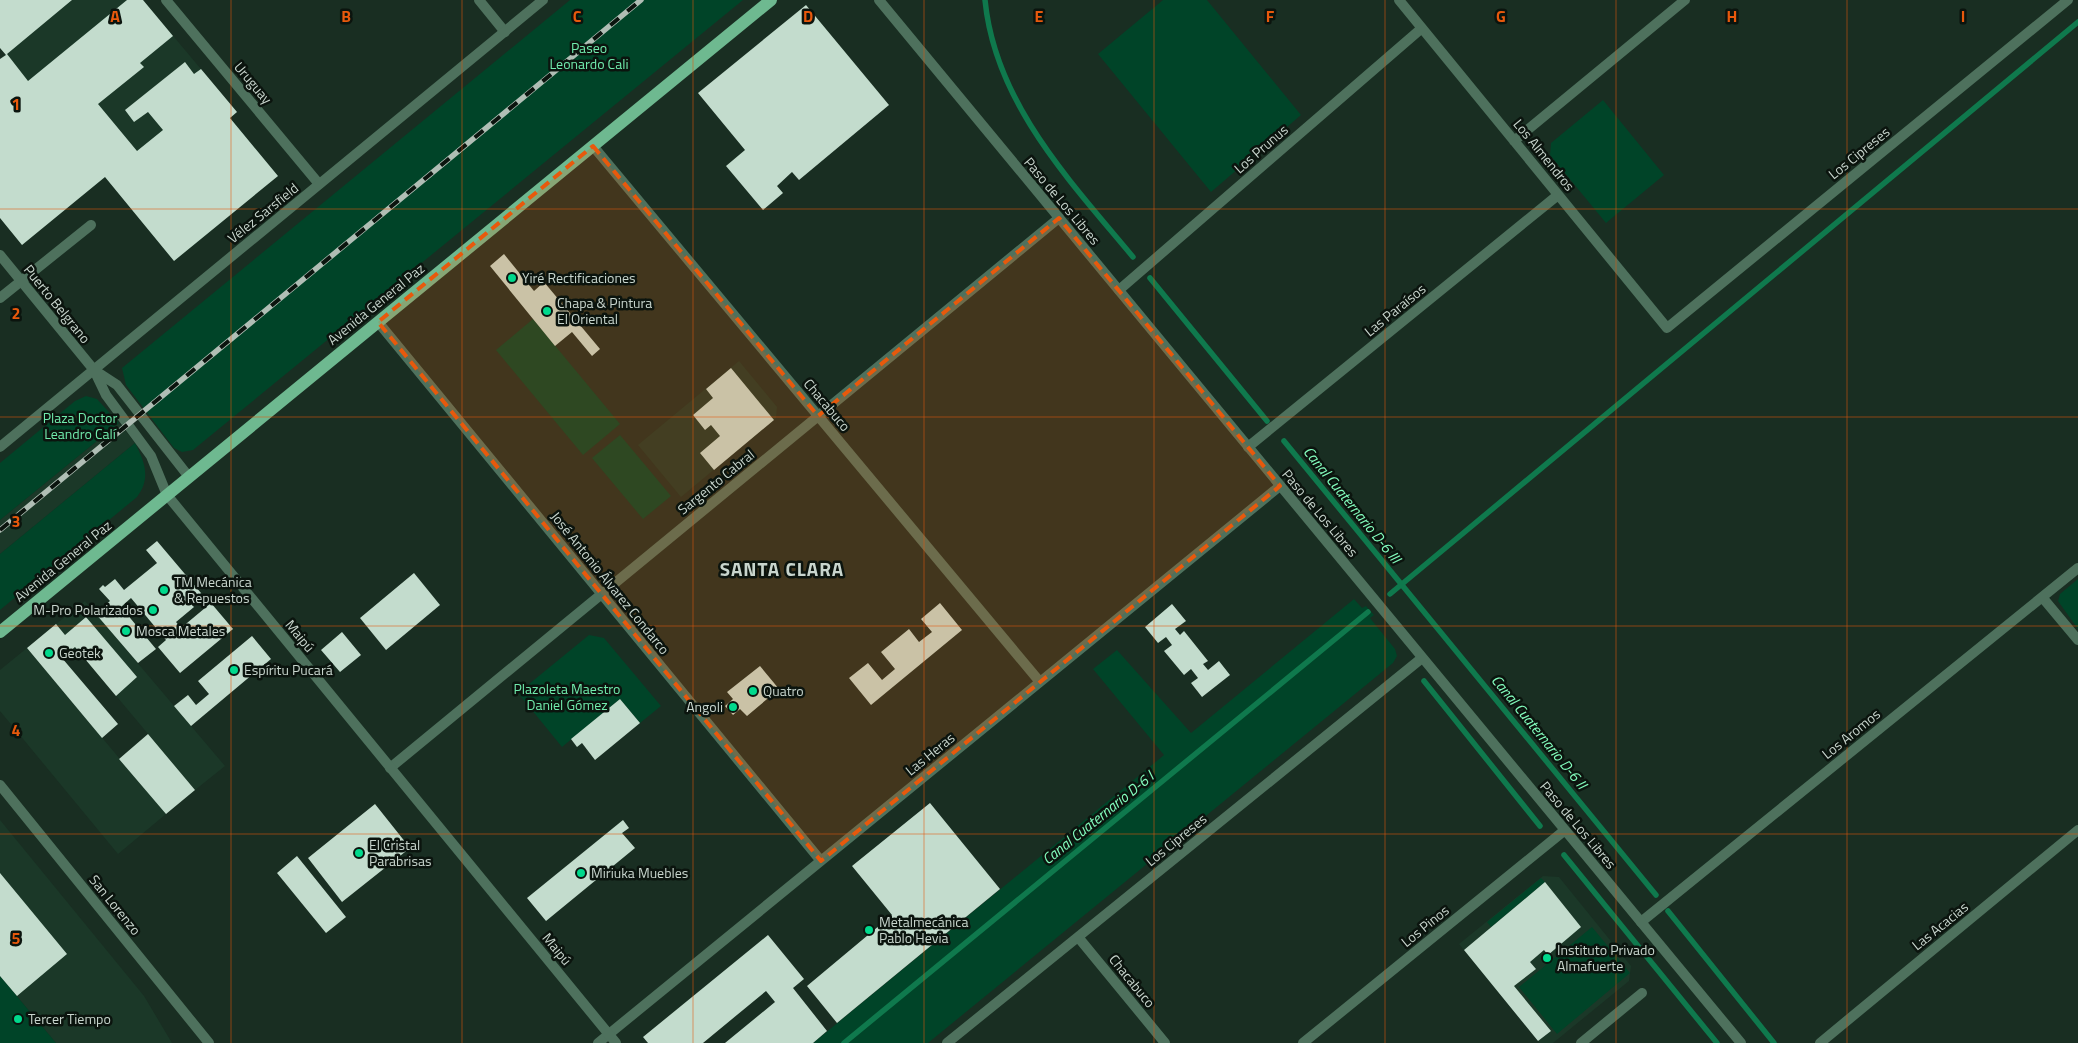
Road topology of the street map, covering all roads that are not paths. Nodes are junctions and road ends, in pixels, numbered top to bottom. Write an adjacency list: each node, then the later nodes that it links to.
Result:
1 (166, 0): 13 (street, Uruguay)
2 (479, 0): 10 (street)
3 (543, 0): 10 (street, Vélez Sarsfield)
4 (771, 0): 12 (main road, Avenida General Paz)
5 (879, 0): 15 (street, Paso de Los Libres)
6 (1399, 0): 9 (street, Los Almendros)
7 (1685, 0): 11 (street)
8 (2068, 0): 22 (street, Los Cipreses)
9 (1422, 28): 11 (street, Los Almendros); 19 (street, Los Prunus)
10 (505, 32): 13 (street, Vélez Sarsfield)
11 (1514, 141): 14 (street, Los Almendros)
12 (593, 146): 21 (main road, Avenida General Paz); 24 (street, Chacabuco)
13 (319, 184): 23 (street, Vélez Sarsfield)
14 (1558, 195): 22 (street, Los Almendros); 26 (street, Las Paraísos)
15 (1059, 218): 19 (street, Paso de Los Libres); 24 (street, Sargento Cabral)
16 (91, 225): 18 (street)
17 (0, 255): 18 (street, Puerto Belgrano)
18 (21, 281): 20 (street); 23 (street, Puerto Belgrano)
19 (1119, 290): 26 (street, Paso de Los Libres)
20 (0, 298)
21 (378, 322): 27 (main road, Avenida General Paz); 31 (street, José Antonio Álvarez Condarco)
22 (1667, 328)
23 (94, 370): 25 (street, Vélez Sarsfield); 27 (street); 29 (street, Maipú)
24 (818, 416): 31 (street, Sargento Cabral); 36 (street, Chacabuco)
25 (0, 447)
26 (1248, 448): 28 (street, Paso de Los Libres)
27 (189, 477): 29 (main road, Avenida General Paz)
28 (1280, 486): 35 (street, Paso de Los Libres); 36 (street, Las Heras)
29 (167, 495): 33 (main road, Avenida General Paz); 37 (street, Maipú)
30 (2078, 568): 32 (street, Los Aromos)
31 (601, 594): 37 (street, Sargento Cabral); 41 (street, José Antonio Álvarez Condarco)
32 (2042, 597): 34 (street); 42 (street, Los Aromos)
33 (0, 632)
34 (2078, 640)
35 (1422, 658): 39 (street, Paso de Los Libres); 43 (street, Los Cipreses)
36 (1040, 682): 41 (street, Las Heras)
37 (390, 768): 45 (street, Maipú)
38 (0, 785): 46 (street, San Lorenzo)
39 (1565, 830): 42 (street, Paso de Los Libres); 50 (street, Los Pinos)
40 (2078, 830): 53 (street, Las Acacias)
41 (821, 861): 45 (street, Las Heras)
42 (1641, 922): 52 (street, Paso de Los Libres)
43 (1078, 936): 48 (street, Los Cipreses); 49 (street, Chacabuco)
44 (1642, 993): 51 (street)
45 (612, 1039): 47 (street, Las Heras)
46 (209, 1043)
47 (598, 1043)
48 (947, 1043)
49 (1166, 1043)
50 (1304, 1043)
51 (1581, 1043)
52 (1741, 1043)
53 (1820, 1043)

